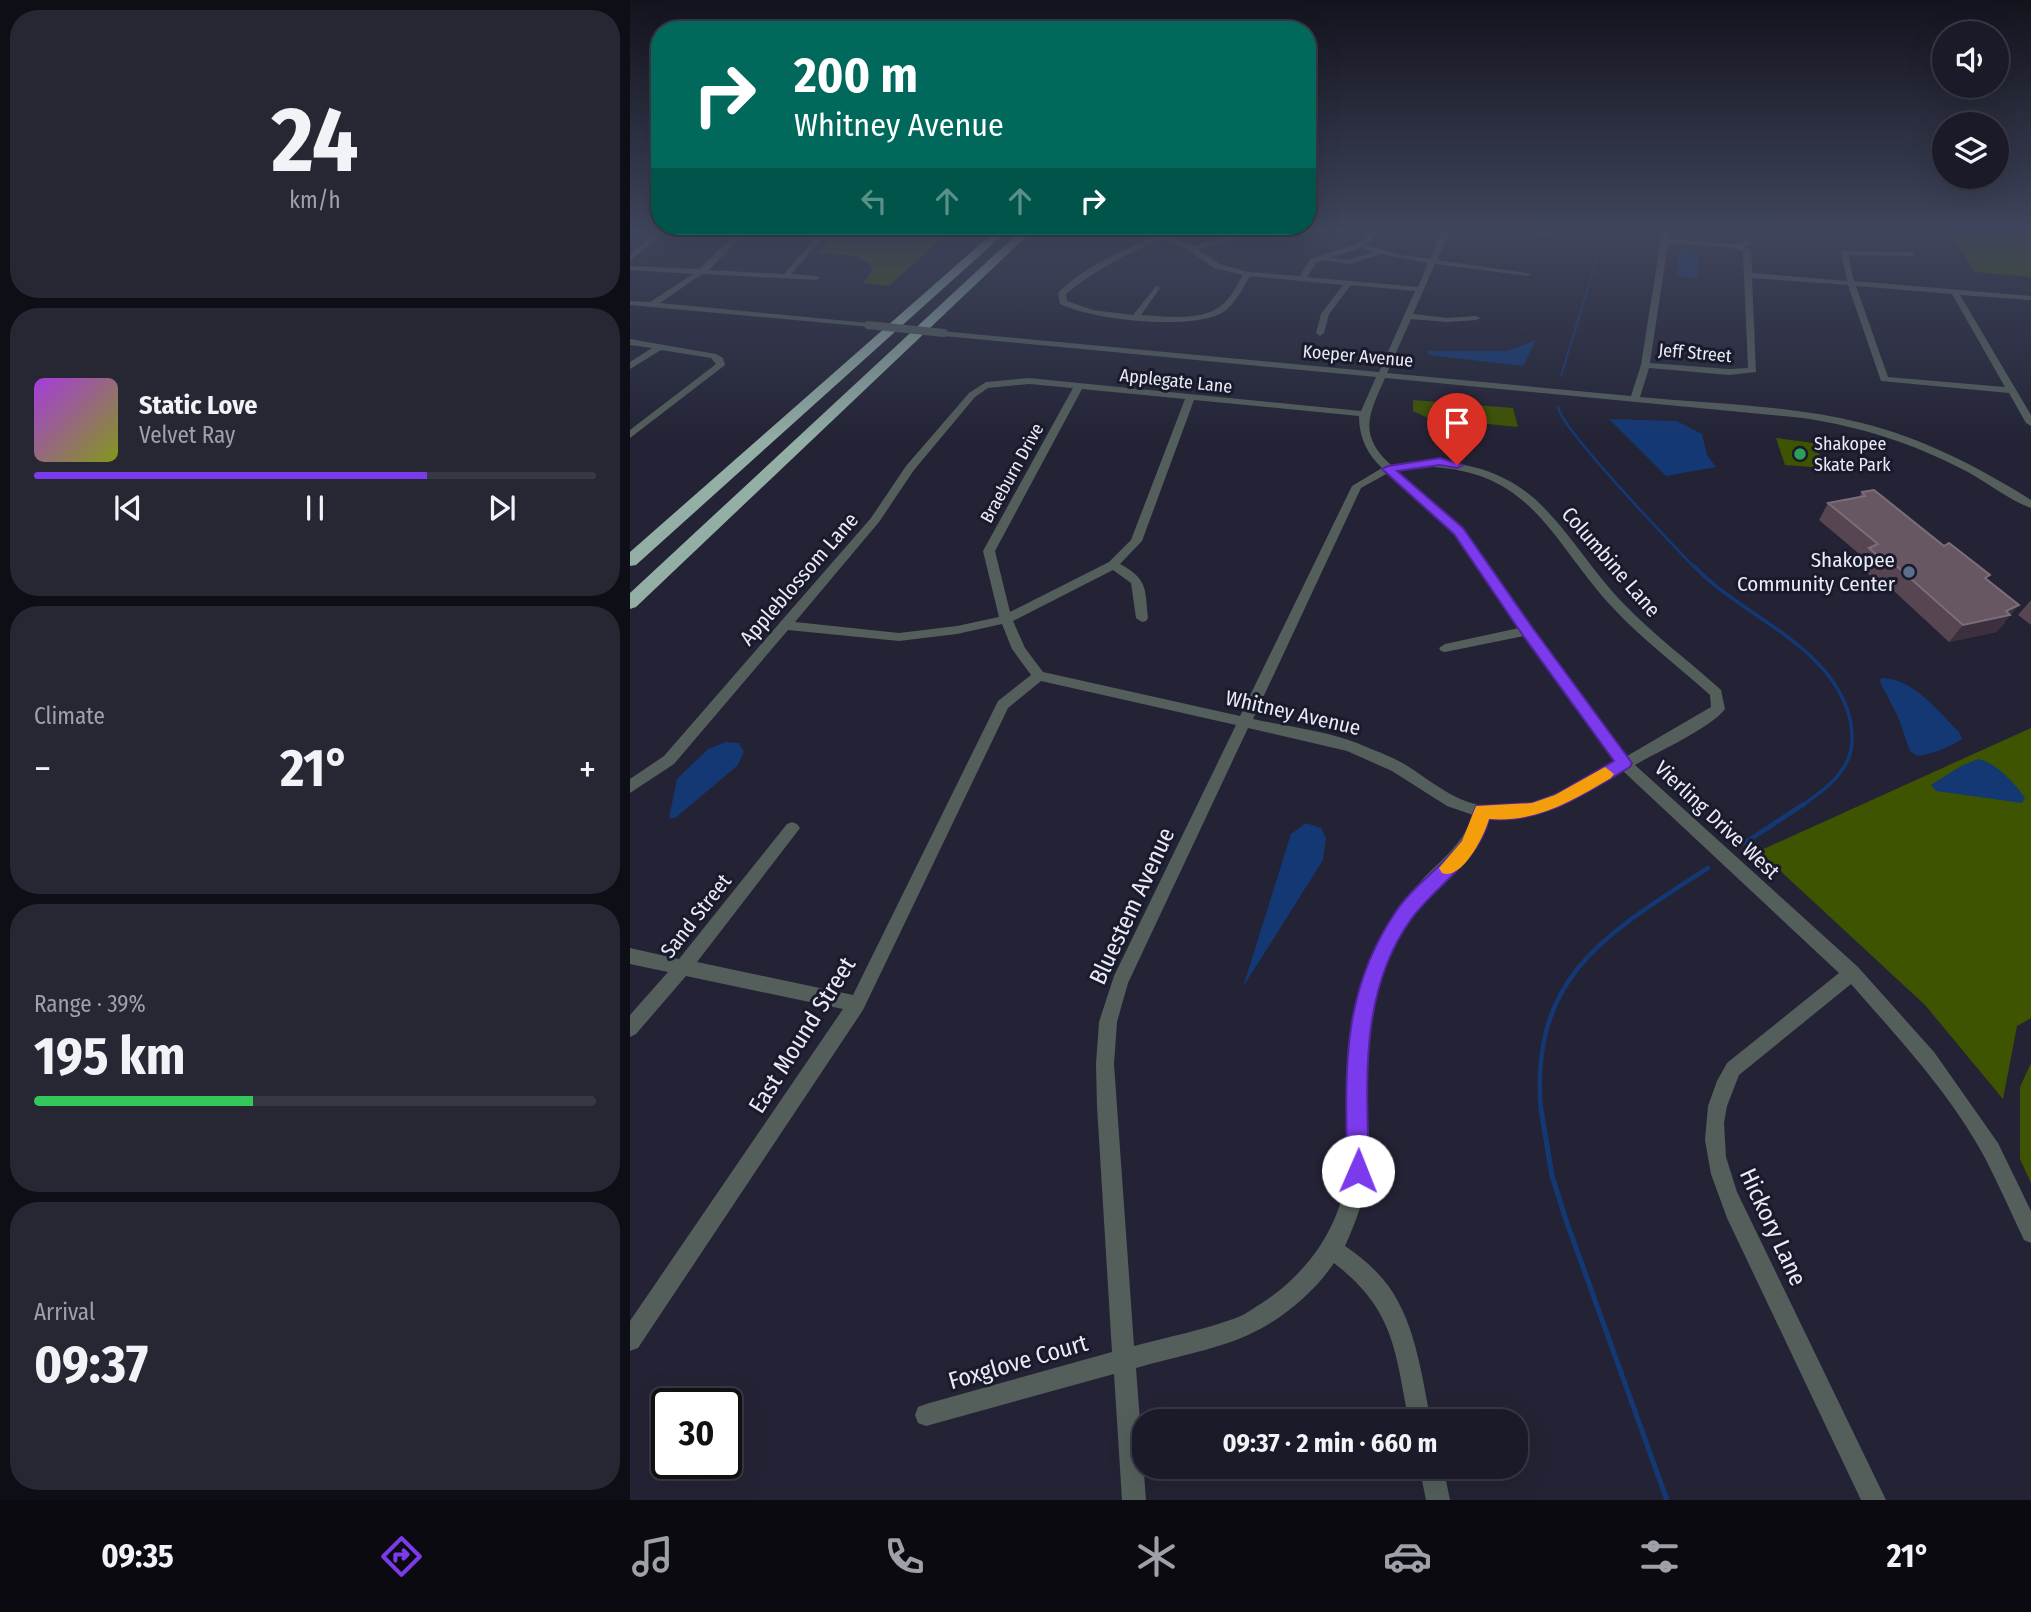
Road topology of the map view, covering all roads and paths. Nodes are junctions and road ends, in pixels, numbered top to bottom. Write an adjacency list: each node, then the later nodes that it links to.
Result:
1 (657, 302): 14 (street)
2 (922, 302): 34 (highway)
3 (953, 302): 36 (highway)
4 (1063, 302): 15 (street)
5 (1146, 302): 15 (street)
6 (1228, 302): 15 (street)
7 (1333, 302): 18 (street)
8 (1414, 302): 16 (street)
9 (1655, 302): 21 (street)
10 (1749, 302): 21 (street, Jeff Street)
11 (1857, 302): 26 (street)
12 (1961, 302): 26 (street)
13 (630, 303): 14 (street, Koeper Avenue)
14 (652, 305): 23 (street, Koeper Avenue, bridge)
15 (1136, 316)
16 (1408, 316): 17 (street); 23 (street)
17 (1476, 318)
18 (1320, 333)
19 (630, 342): 20 (street)
20 (660, 346): 22 (street); 31 (street)
21 (1645, 365): 27 (street)
22 (630, 366)
23 (1381, 374): 27 (street, Koeper Avenue); 29 (street)
24 (986, 386): 25 (street, Applegate Lane); 39 (street, Appleblossom Lane)
25 (1079, 387): 28 (street, Applegate Lane); 38 (street, Braeburn Drive)
26 (2011, 390): 30 (street)
27 (1635, 398): 33 (street, Koeper Avenue)
28 (1190, 399): 29 (street, Applegate Lane); 35 (street)
29 (1364, 414): 32 (street, Vierling Drive West)
30 (2031, 423)
31 (630, 435)
32 (1388, 469): 40 (street, Vierling Drive West); 43 (street, Bluestem Avenue); 44 (street, Columbine Lane)
33 (2031, 505)
34 (630, 561)
35 (1113, 565): 37 (street); 38 (street)
36 (630, 603)
37 (1142, 618)
38 (1007, 619): 39 (street); 42 (street)
39 (785, 625): 45 (street, Appleblossom Lane)
40 (1527, 631): 41 (street); 44 (street, Vierling Drive West)
41 (1446, 649)
42 (1039, 676): 43 (street, Whitney Avenue); 51 (street, East Mound Street)
43 (1246, 723): 46 (street, Whitney Avenue); 56 (street, Bluestem Avenue)
44 (1624, 763): 46 (street, Whitney Avenue); 50 (street, Vierling Drive West)
45 (630, 787)
46 (1482, 811): 54 (street, Foxglove Court)
47 (792, 828): 49 (street, Sand Street)
48 (630, 956): 49 (street)
49 (683, 967): 51 (street); 52 (street, Sand Street)
50 (1852, 973): 53 (street, Vierling Drive West); 62 (street, Hickory Lane)
51 (857, 1004): 55 (street, East Mound Street)
52 (630, 1028)
53 (2031, 1233)
54 (1332, 1248): 56 (street, Foxglove Court); 57 (street)
55 (630, 1340)
56 (1125, 1360): 58 (street, Foxglove Court); 60 (street, Bluestem Avenue)
57 (1417, 1409)
58 (926, 1415)
59 (1434, 1479): 61 (street)
60 (1135, 1500)
61 (1438, 1500)
62 (1874, 1500)

